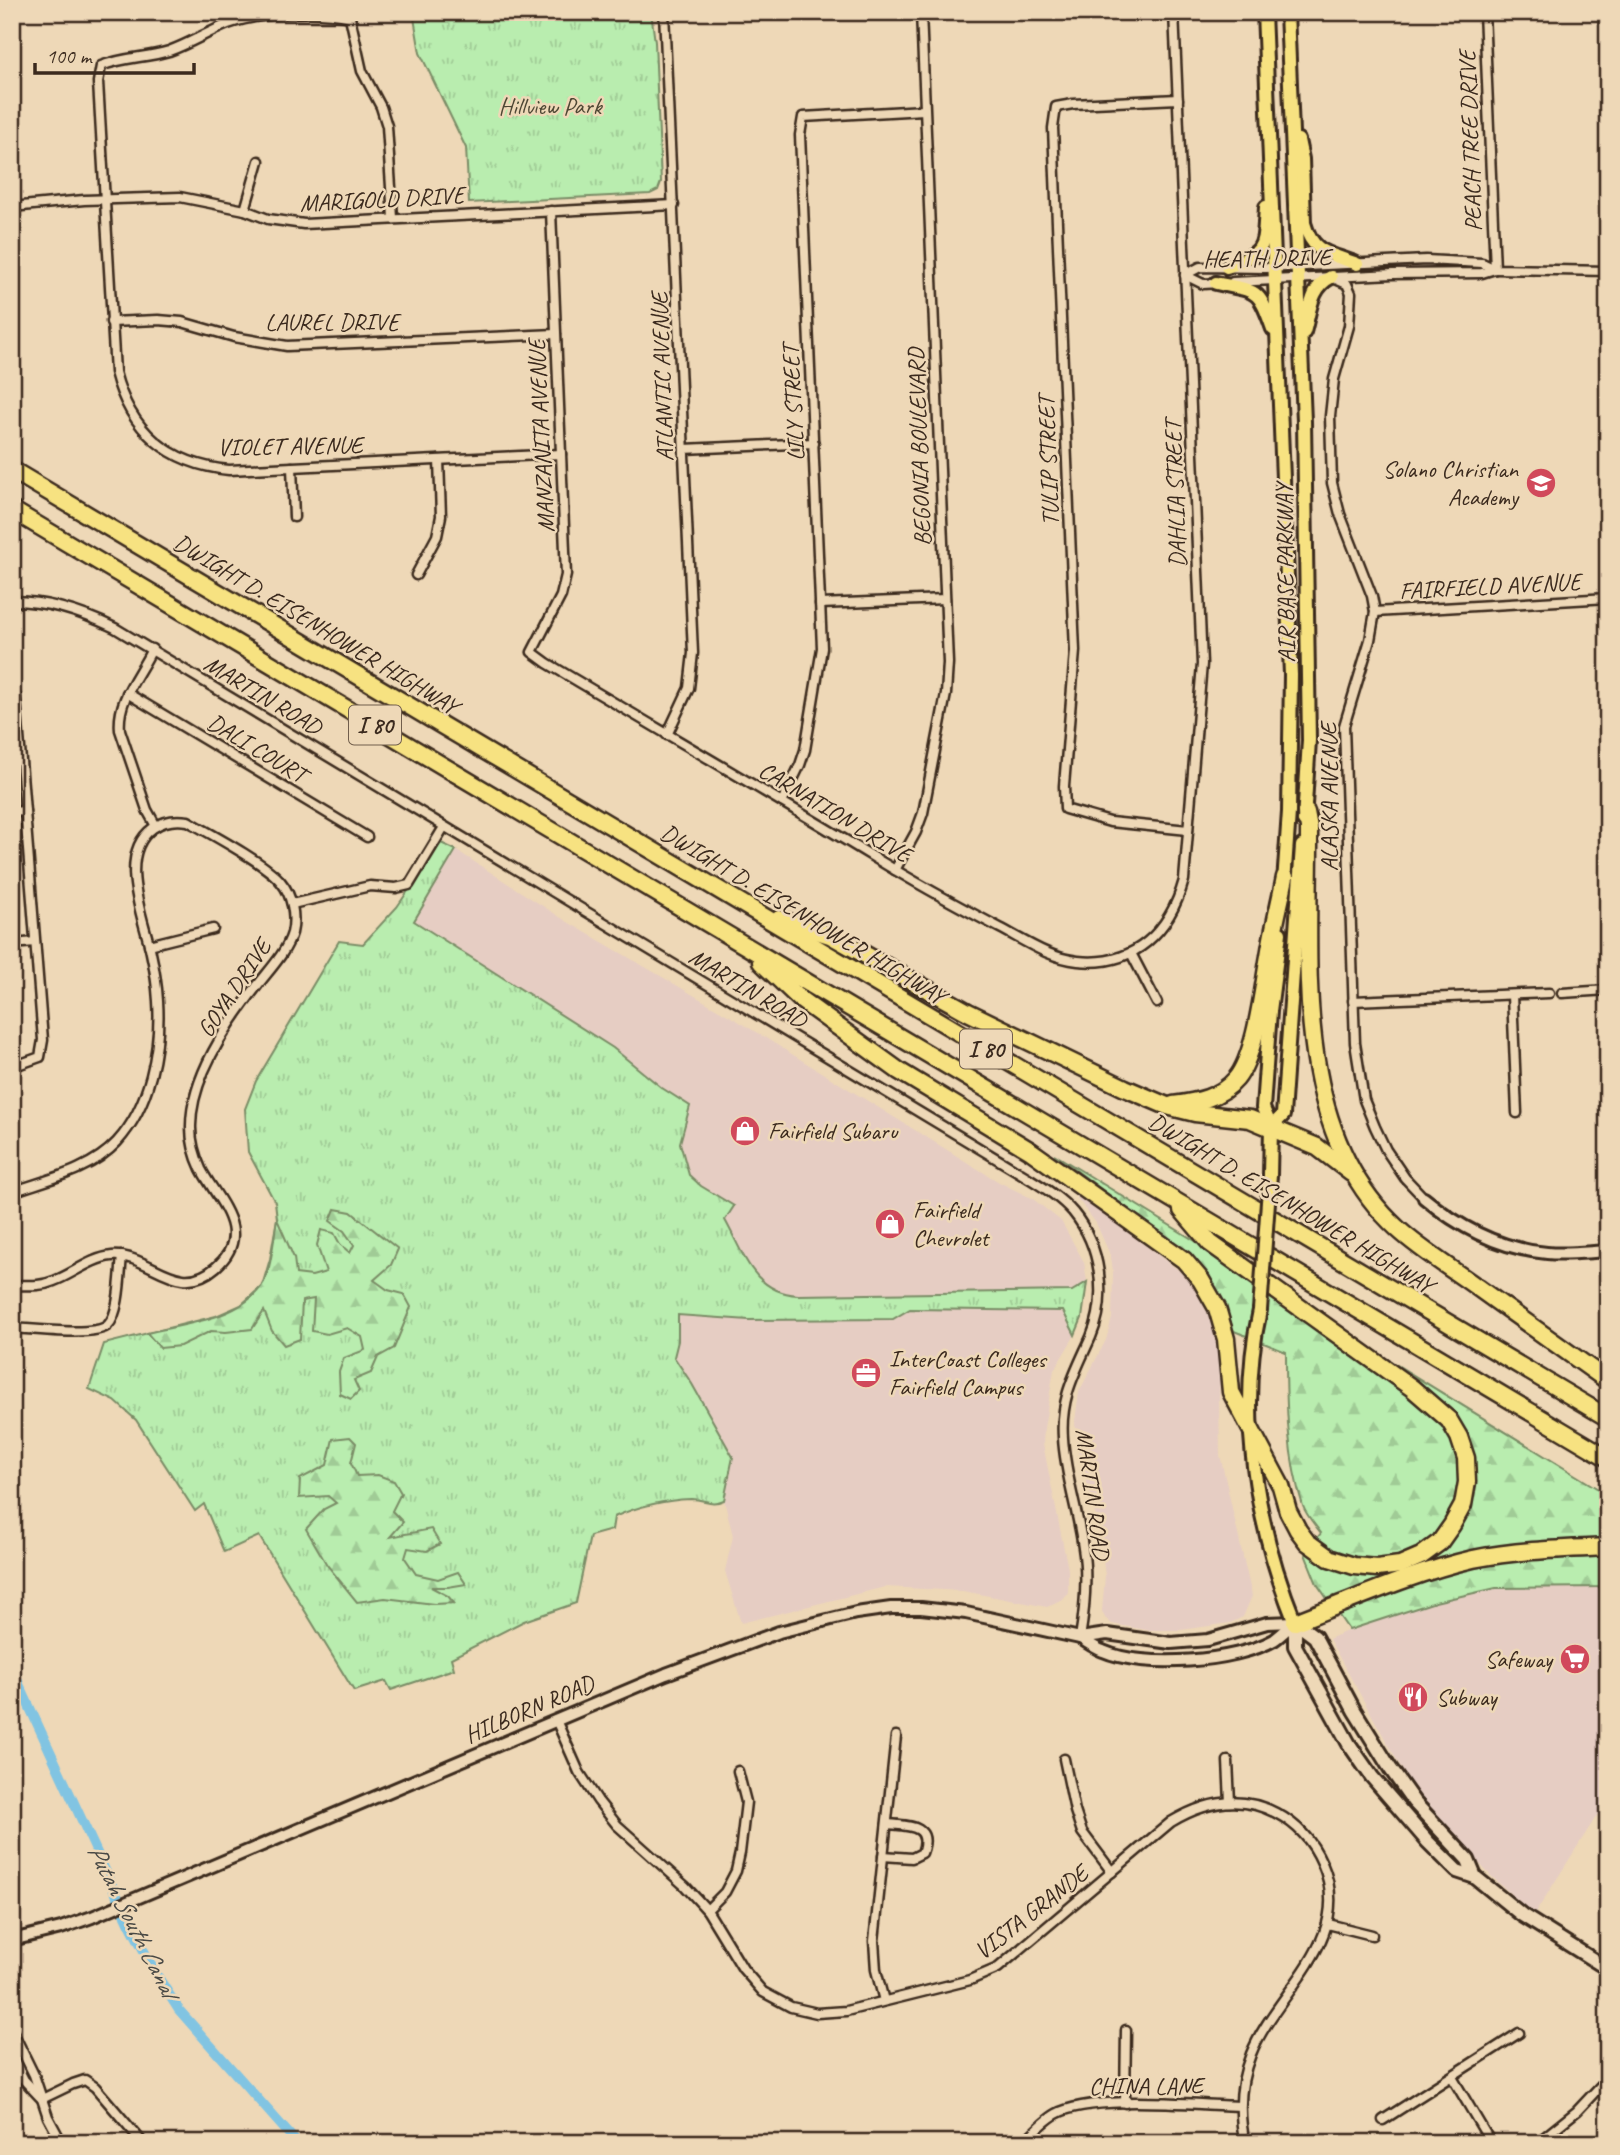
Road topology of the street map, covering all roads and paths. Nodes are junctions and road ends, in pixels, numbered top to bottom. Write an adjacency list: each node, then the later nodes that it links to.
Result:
1 (664, 12): 14 (street, ATLANTIC AVENUE)
2 (920, 12): 10 (street, BEGONIA BOULEVARD)
3 (1174, 12): 8 (street, DAHLIA STREET)
4 (1265, 12): 12 (main road, AIR BASE PARKWAY)
5 (1287, 12): 9 (main road, AIR BASE PARKWAY)
6 (1484, 12): 21 (street, PEACH TREE DRIVE)
7 (262, 14): 13 (street, VIOLET AVENUE); 18 (street)
8 (1178, 99): 25 (street, DAHLIA STREET); 57 (street, TULIP STREET)
9 (1291, 102): 19 (main road); 23 (main road, AIR BASE PARKWAY)
10 (924, 110): 32 (street, LILY STREET); 42 (street, BEGONIA BOULEVARD)
11 (259, 161): 16 (street)
12 (1272, 175): 20 (main road); 24 (main road, AIR BASE PARKWAY)
13 (104, 199): 15 (street, MARIGOLD DRIVE); 16 (street, MARIGOLD DRIVE); 28 (street, VIOLET AVENUE)
14 (674, 205): 17 (street, MARIGOLD DRIVE); 33 (street, ATLANTIC AVENUE)
15 (12, 207)
16 (246, 210): 18 (street, MARIGOLD DRIVE)
17 (551, 211): 18 (street, MARIGOLD DRIVE); 29 (street, MANZANITA AVENUE)
18 (393, 218)
19 (1357, 264): 21 (street, HEATH DRIVE); 23 (street, HEATH DRIVE)
20 (1227, 267): 24 (street, HEATH DRIVE); 25 (street, HEATH DRIVE)
21 (1495, 269): 22 (street, HEATH DRIVE); 26 (street, HEATH DRIVE)
22 (1608, 271)
23 (1297, 273): 24 (street, HEATH DRIVE); 24 (street, HEATH DRIVE); 26 (street, HEATH DRIVE); 31 (main road, AIR BASE PARKWAY)
24 (1276, 274): 27 (street, HEATH DRIVE); 30 (main road, AIR BASE PARKWAY)
25 (1185, 275): 27 (street, HEATH DRIVE); 57 (street, DAHLIA STREET)
26 (1331, 277): 31 (main road); 45 (street, ALASKA AVENUE)
27 (1216, 283): 30 (main road)
28 (111, 322): 29 (street, LAUREL DRIVE); 36 (street, VIOLET AVENUE)
29 (556, 334): 34 (street, MANZANITA AVENUE)
30 (1278, 342): 60 (main road, AIR BASE PARKWAY)
31 (1300, 342): 54 (main road, AIR BASE PARKWAY)
32 (814, 443): 33 (street); 44 (street, LILY STREET)
33 (684, 449): 50 (street, ATLANTIC AVENUE)
34 (561, 454): 35 (street, VIOLET AVENUE); 47 (street, MANZANITA AVENUE)
35 (439, 460): 36 (street, VIOLET AVENUE); 40 (street)
36 (292, 467): 39 (street)
37 (12, 470): 62 (highway, DWIGHT D. EISENHOWER HIGHWAY / I 80)
38 (12, 510): 64 (highway, I 80)
39 (294, 517)
40 (416, 575)
41 (1608, 598): 45 (street, FAIRFIELD AVENUE)
42 (945, 599): 44 (street); 59 (street, BEGONIA BOULEVARD)
43 (12, 601): 46 (street, MARTIN ROAD)
44 (820, 604): 51 (street, LILY STREET)
45 (1375, 612): 73 (street, ALASKA AVENUE)
46 (152, 649): 49 (street); 56 (street, MARTIN ROAD)
47 (533, 652): 50 (street, CARNATION DRIVE)
48 (12, 688): 52 (street)
49 (127, 693): 55 (street); 58 (street, DALI COURT)
50 (667, 735): 51 (street, CARNATION DRIVE)
51 (782, 802): 59 (street, CARNATION DRIVE)
52 (25, 811): 53 (street); 65 (street)
53 (12, 812)
54 (1306, 812): 78 (main road, AIR BASE PARKWAY); 79 (highway)
55 (156, 826): 61 (street); 67 (street, GOYA DRIVE)
56 (444, 827): 61 (street); 93 (street, MARTIN ROAD)
57 (1188, 830): 68 (street, DAHLIA STREET)
58 (367, 837)
59 (895, 870): 68 (street, CARNATION DRIVE)
60 (1285, 877): 76 (highway); 78 (main road, AIR BASE PARKWAY)
61 (292, 904): 84 (street, GOYA DRIVE)
62 (752, 910): 76 (highway); 88 (highway, DWIGHT D. EISENHOWER HIGHWAY / I 80)
63 (213, 929): 67 (street, GOYA DRIVE)
64 (738, 941): 82 (highway, I 80); 89 (highway)
65 (35, 942): 66 (street); 75 (street)
66 (12, 944)
67 (149, 945): 80 (street, GOYA DRIVE)
68 (1131, 953): 74 (street)
69 (1608, 990): 71 (street)
70 (1549, 993): 72 (street)
71 (1562, 993)
72 (1511, 995): 73 (street); 77 (street)
73 (1353, 1001): 81 (street, ALASKA AVENUE)
74 (1157, 1003)
75 (12, 1066)
76 (1167, 1106): 78 (highway)
77 (1517, 1113)
78 (1271, 1127): 79 (highway); 89 (main road, AIR BASE PARKWAY, bridge)
79 (1353, 1175): 87 (highway)
80 (12, 1192)
81 (1424, 1198): 83 (street)
82 (1172, 1199): 89 (highway); 90 (highway, I 80)
83 (1608, 1251)
84 (122, 1256): 85 (street); 86 (street)
85 (12, 1285)
86 (12, 1328)
87 (1608, 1381)
88 (1608, 1418)
89 (1251, 1432): 92 (main road, AIR BASE PARKWAY)
90 (1608, 1458)
91 (1608, 1547): 92 (highway)
92 (1295, 1622): 93 (street, HILBORN ROAD); 93 (street, HILBORN ROAD); 103 (main road); 103 (main road)
93 (1080, 1638): 94 (street, HILBORN ROAD)
94 (556, 1720): 104 (street, VISTA GRANDE); 107 (street, HILBORN ROAD)
95 (896, 1736): 100 (street)
96 (1064, 1759): 102 (street)
97 (1228, 1761): 99 (street)
98 (738, 1771): 104 (street)
99 (1230, 1802): 102 (street, VISTA GRANDE); 105 (street, VISTA GRANDE)
100 (887, 1824): 101 (street); 101 (street)
101 (883, 1856): 109 (street)
102 (1111, 1872): 109 (street, VISTA GRANDE)
103 (1475, 1877): 108 (main road)
104 (707, 1910): 109 (street, VISTA GRANDE)
105 (1328, 1924): 106 (street); 120 (street, VISTA GRANDE)
106 (1372, 1935)
107 (12, 1940)
108 (1608, 1969)
109 (884, 2001)
110 (12, 2030): 113 (street)
111 (1126, 2030): 119 (street)
112 (1519, 2033): 116 (street)
113 (16, 2041): 115 (street); 118 (street)
114 (12, 2056): 115 (street)
115 (17, 2065): 118 (street)
116 (1452, 2077): 121 (street); 126 (street)
117 (1606, 2083): 127 (street)
118 (42, 2099): 122 (street); 123 (street)
119 (1125, 2103): 120 (street, CHINA LANE); 124 (street, CHINA LANE)
120 (1240, 2106): 125 (street, VISTA GRANDE)
121 (1383, 2120)
122 (62, 2143)
123 (143, 2143)
124 (1023, 2143)
125 (1245, 2143)
126 (1491, 2143)
127 (1537, 2143)

